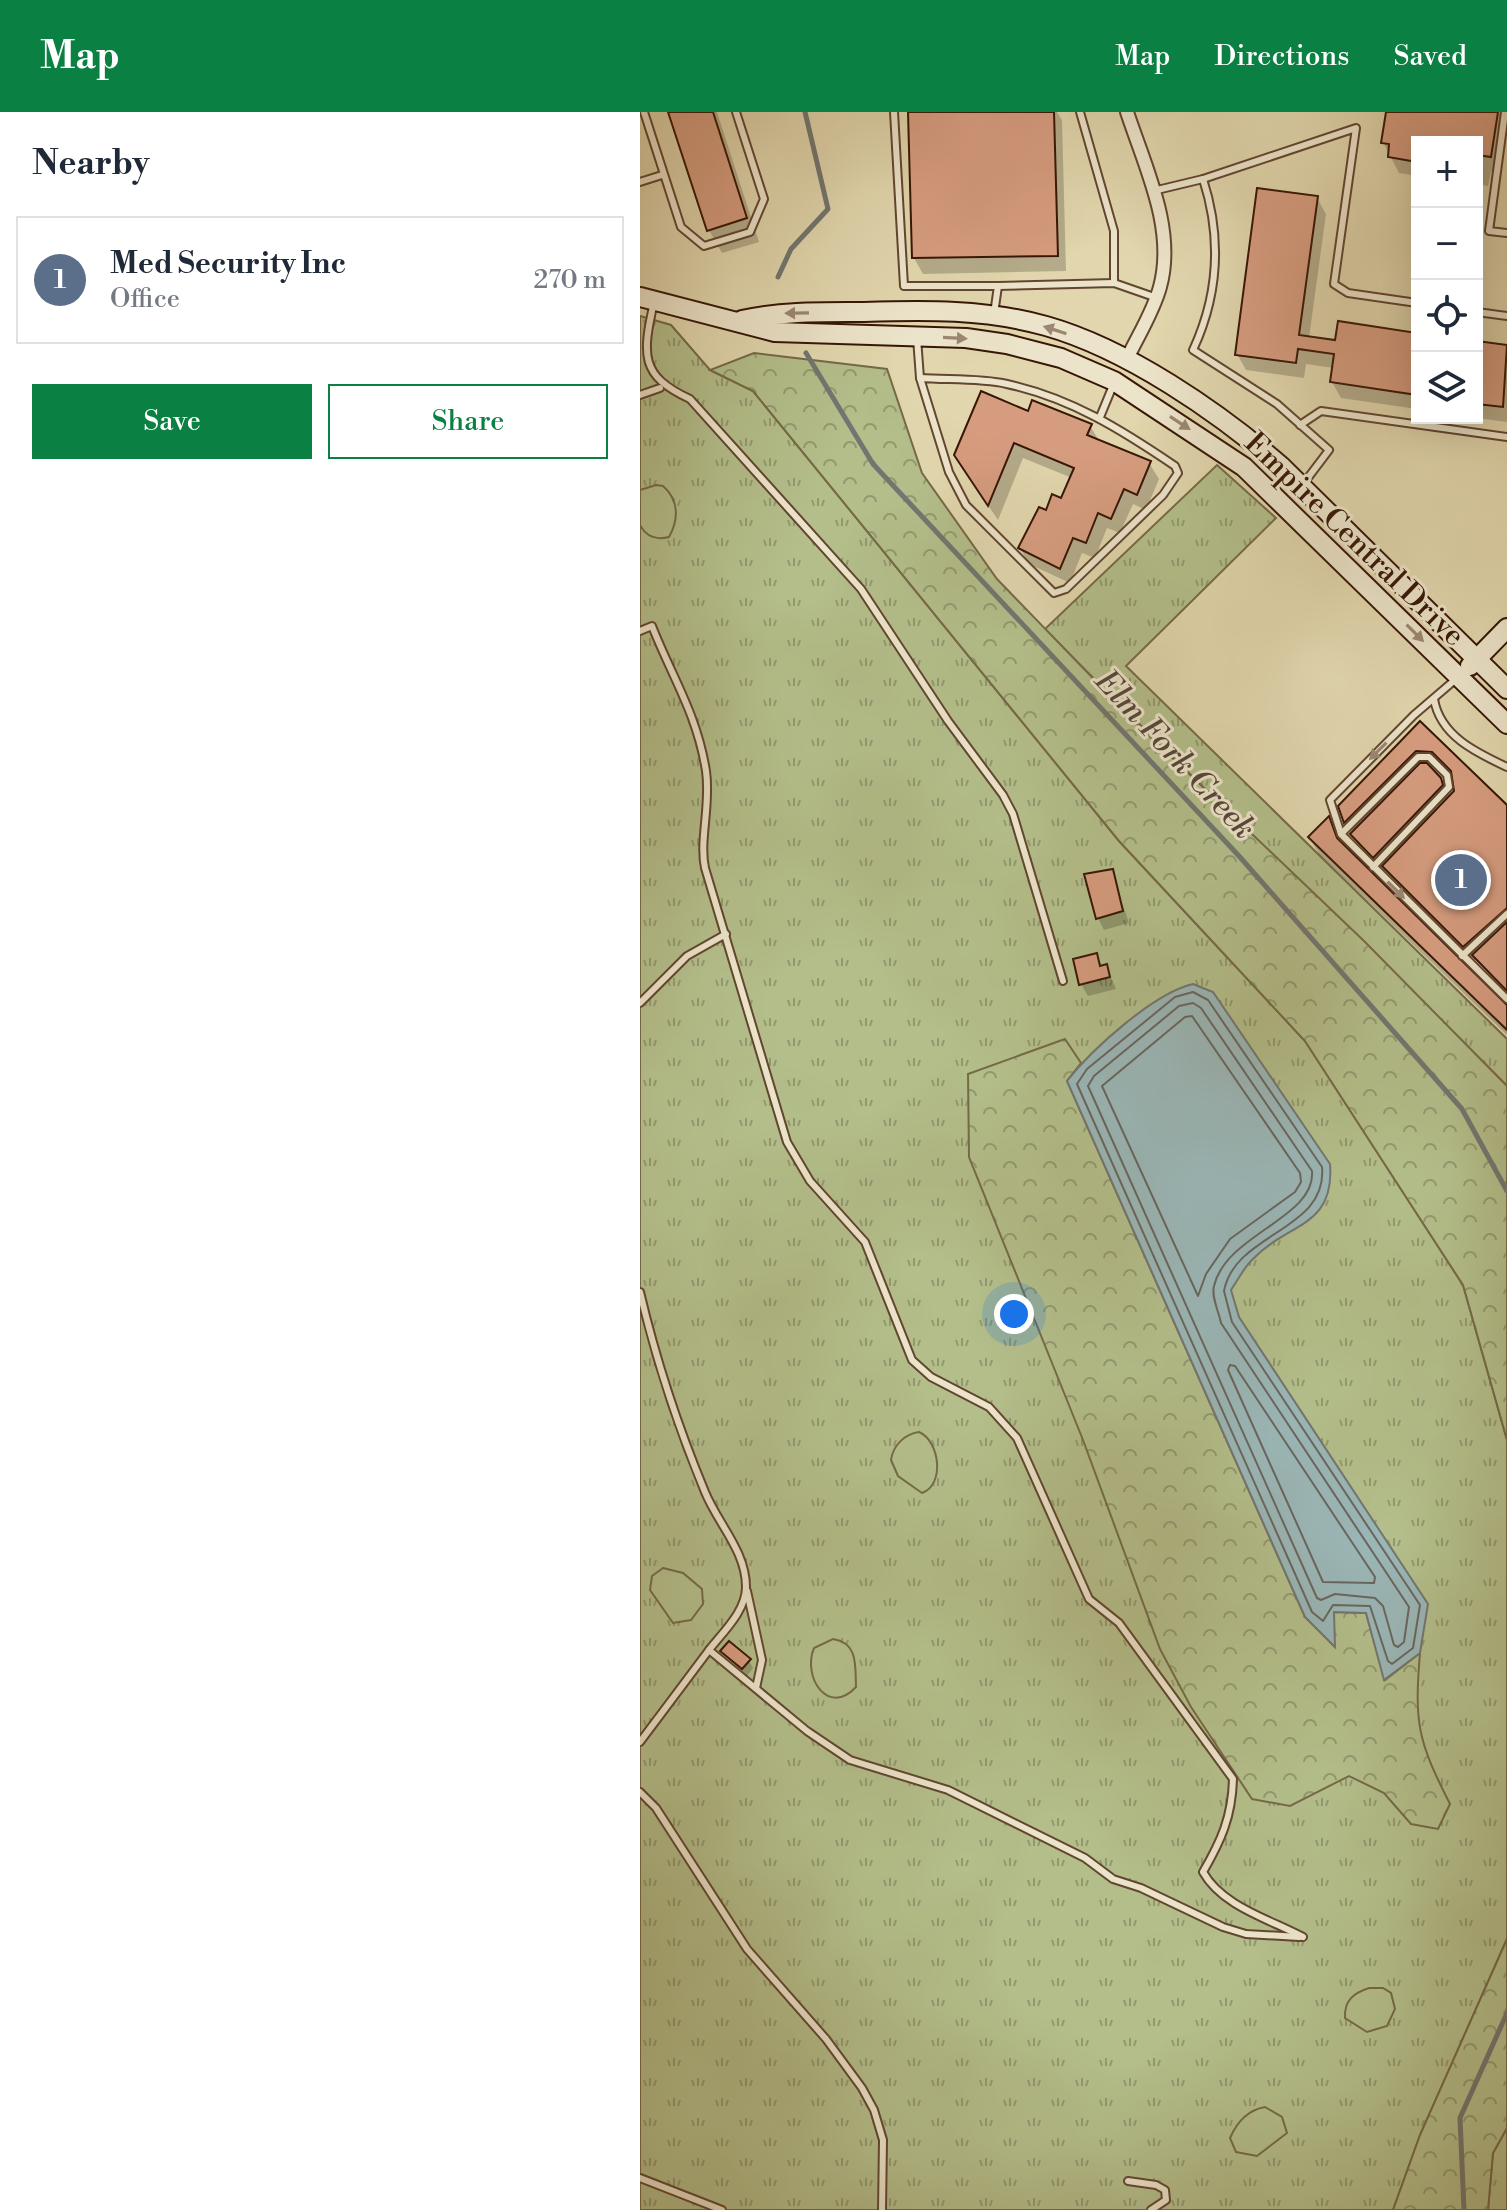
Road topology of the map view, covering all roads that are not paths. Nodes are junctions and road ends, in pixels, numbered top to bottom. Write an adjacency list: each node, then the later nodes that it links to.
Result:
1 (644, 112): 7 (lane)
2 (736, 112): 7 (lane)
3 (894, 112): 13 (lane)
4 (1080, 112): 12 (lane)
5 (1127, 112): 10 (street)
6 (1505, 112): 11 (lane)
7 (662, 175): 9 (lane)
8 (1203, 179): 10 (lane); 16 (lane); 28 (lane)
9 (640, 182)
10 (1152, 191): 14 (street)
11 (1507, 233)
12 (1114, 283): 13 (lane); 14 (lane)
13 (998, 286): 18 (lane)
14 (1157, 298): 22 (street)
15 (647, 300): 20 (street, Empire Central Drive); 25 (lane)
16 (1411, 302)
17 (1483, 313): 19 (lane)
18 (994, 316): 20 (street, Empire Central Drive, one-way to 20); 22 (street, Empire Central Drive, one-way to 18)
19 (1507, 316)
20 (739, 320): 21 (street, Empire Central Drive)
21 (917, 336): 23 (lane); 24 (street, Empire Central Drive, one-way to 24)
22 (1126, 361): 24 (street); 30 (street, Empire Central Drive)
23 (920, 378): 27 (lane); 27 (lane)
24 (1114, 381): 27 (lane); 34 (street, Empire Central Drive, one-way to 34)
25 (660, 388): 26 (lane); 44 (lane)
26 (640, 395)
27 (1100, 417)
28 (1300, 425): 29 (lane); 30 (lane)
29 (1507, 437)
30 (1301, 486): 33 (street, Empire Central Drive)
31 (1507, 628): 33 (street)
32 (640, 631): 42 (lane)
33 (1476, 659): 34 (street); 35 (street, Empire Central Drive)
34 (1459, 676): 36 (lane); 37 (street, Empire Central Drive)
35 (1507, 689)
36 (1434, 699): 38 (lane); 39 (lane, one-way to 39)
37 (1507, 724)
38 (1507, 767)
39 (1341, 834): 40 (lane); 40 (lane)
40 (1373, 867): 43 (lane, one-way to 43)
41 (1507, 914): 43 (lane)
42 (726, 934): 46 (lane); 50 (lane)
43 (1462, 956): 45 (lane)
44 (1063, 981)
45 (1507, 999)
46 (640, 1003)
47 (640, 1292): 48 (lane)
48 (746, 1588): 49 (lane); 50 (lane)
49 (709, 1650): 50 (lane); 51 (lane)
50 (756, 1688)
51 (640, 1742)
52 (640, 1792): 56 (lane)
53 (640, 2178): 55 (lane)
54 (1128, 2181): 57 (lane)
55 (722, 2210)
56 (882, 2210)
57 (1151, 2210)

